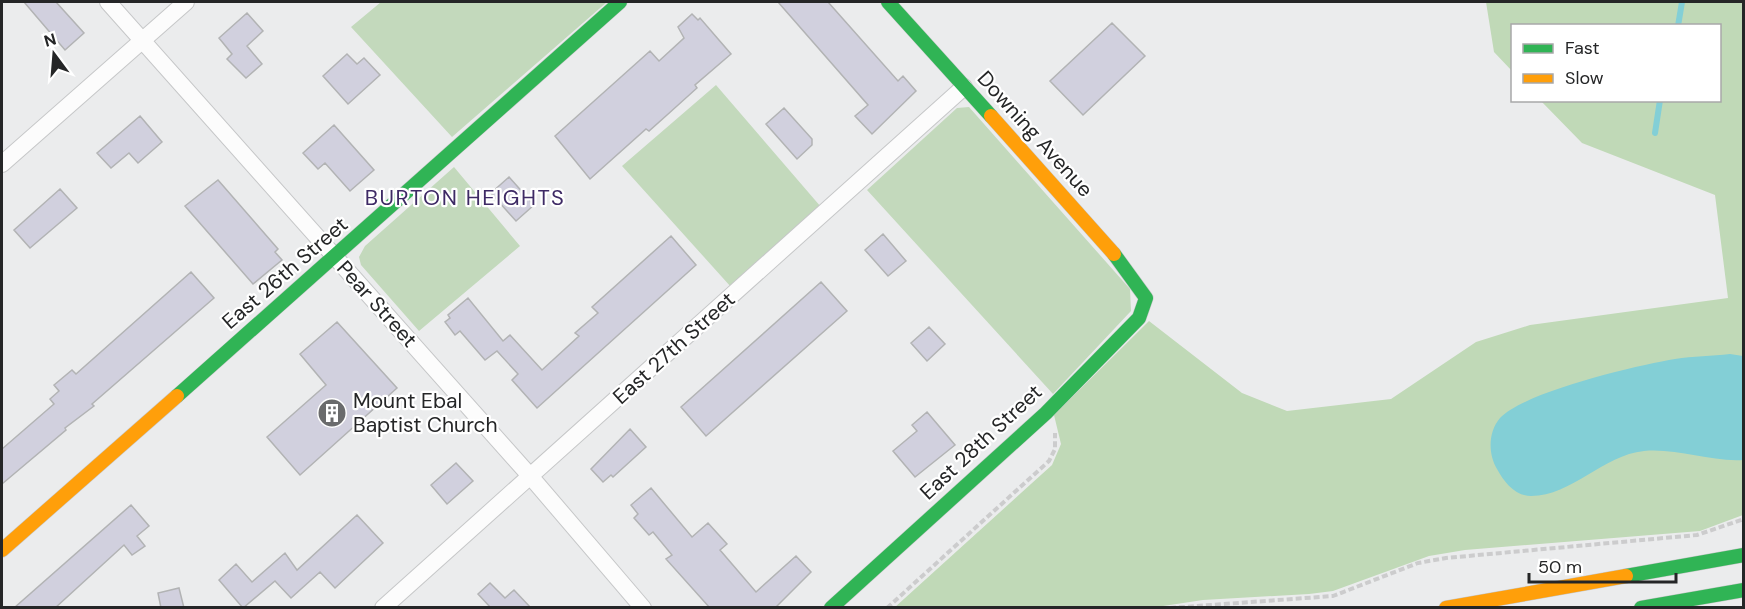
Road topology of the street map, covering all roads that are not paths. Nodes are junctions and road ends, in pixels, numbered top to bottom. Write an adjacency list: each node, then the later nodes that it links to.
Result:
1 (108, 2): 5 (street, Pear Street)
2 (186, 2): 5 (street)
3 (620, 2): 8 (main road, East 26th Street)
4 (888, 2): 6 (main road, Downing Avenue)
5 (143, 40): 7 (street); 8 (street, Pear Street)
6 (964, 87): 9 (main road, Downing Avenue); 10 (street, East 27th Street)
7 (2, 164)
8 (335, 257): 10 (street, Pear Street); 11 (main road, East 26th Street)
9 (1146, 298): 16 (main road, East 28th Street)
10 (531, 477): 14 (street, East 27th Street); 15 (street, Pear Street)
11 (2, 550)
12 (1743, 555): 17 (main road)
13 (1743, 590): 18 (main road)
14 (383, 608)
15 (643, 608)
16 (831, 608)
17 (1446, 608)
18 (1641, 608)

